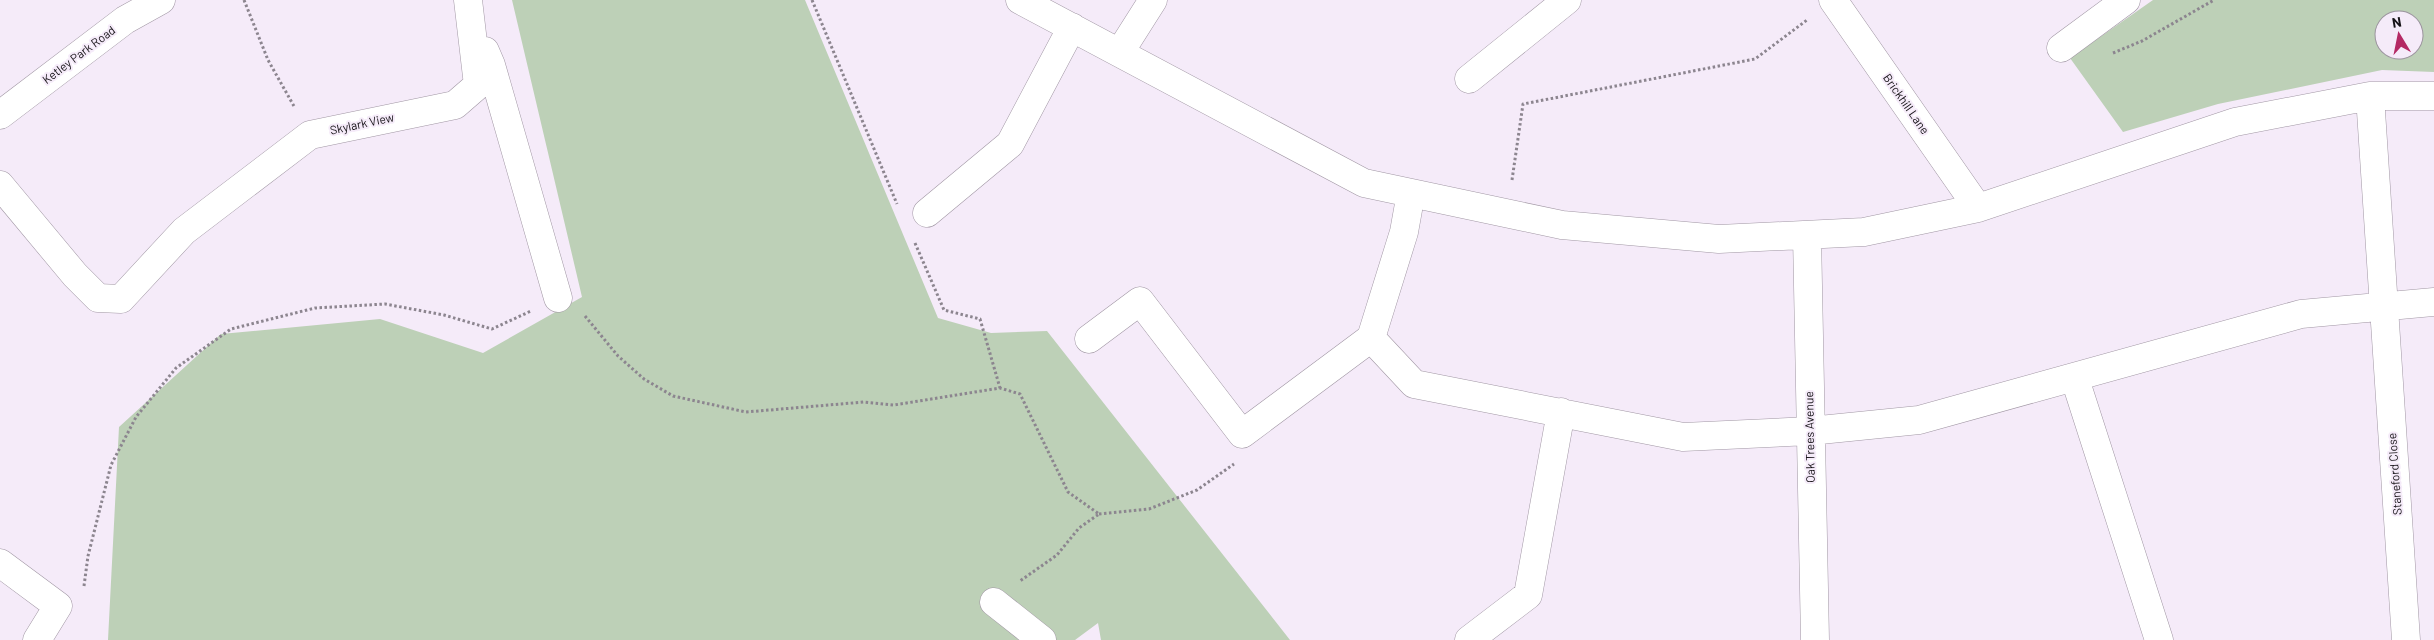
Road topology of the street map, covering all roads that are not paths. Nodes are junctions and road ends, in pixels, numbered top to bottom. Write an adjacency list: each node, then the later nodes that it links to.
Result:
1 (162, 0): 14 (street, Ketley Park Road)
2 (1020, 0): 8 (street)
3 (1153, 0): 10 (street)
4 (1567, 0): 11 (street)
5 (1833, 0): 17 (street, Brickhill Lane)
6 (2126, 0): 9 (street)
7 (468, 6): 15 (street, Skylark View); 20 (street)
8 (1072, 27): 10 (street); 18 (street)
9 (2061, 48)
10 (1120, 52): 16 (street)
11 (1469, 78)
12 (2370, 96): 13 (street); 17 (street); 22 (street, Staneford Close)
13 (2434, 96)
14 (0, 115)
15 (0, 185)
16 (1411, 193): 19 (street); 23 (street)
17 (1978, 208): 19 (street)
18 (927, 213)
19 (1806, 235): 27 (street, Oak Trees Avenue)
20 (558, 298)
21 (2434, 302): 22 (street)
22 (2384, 307): 25 (street); 35 (street, Staneford Close)
23 (1371, 338): 24 (street); 26 (street)
24 (1089, 339)
25 (2075, 379): 27 (street); 34 (street)
26 (1561, 412): 27 (street); 32 (street)
27 (1810, 431): 33 (street, Oak Trees Avenue)
28 (0, 563): 30 (street)
29 (994, 602): 31 (street)
30 (37, 640)
31 (1042, 640)
32 (1469, 640)
33 (1815, 640)
34 (2159, 640)
35 (2406, 640)

